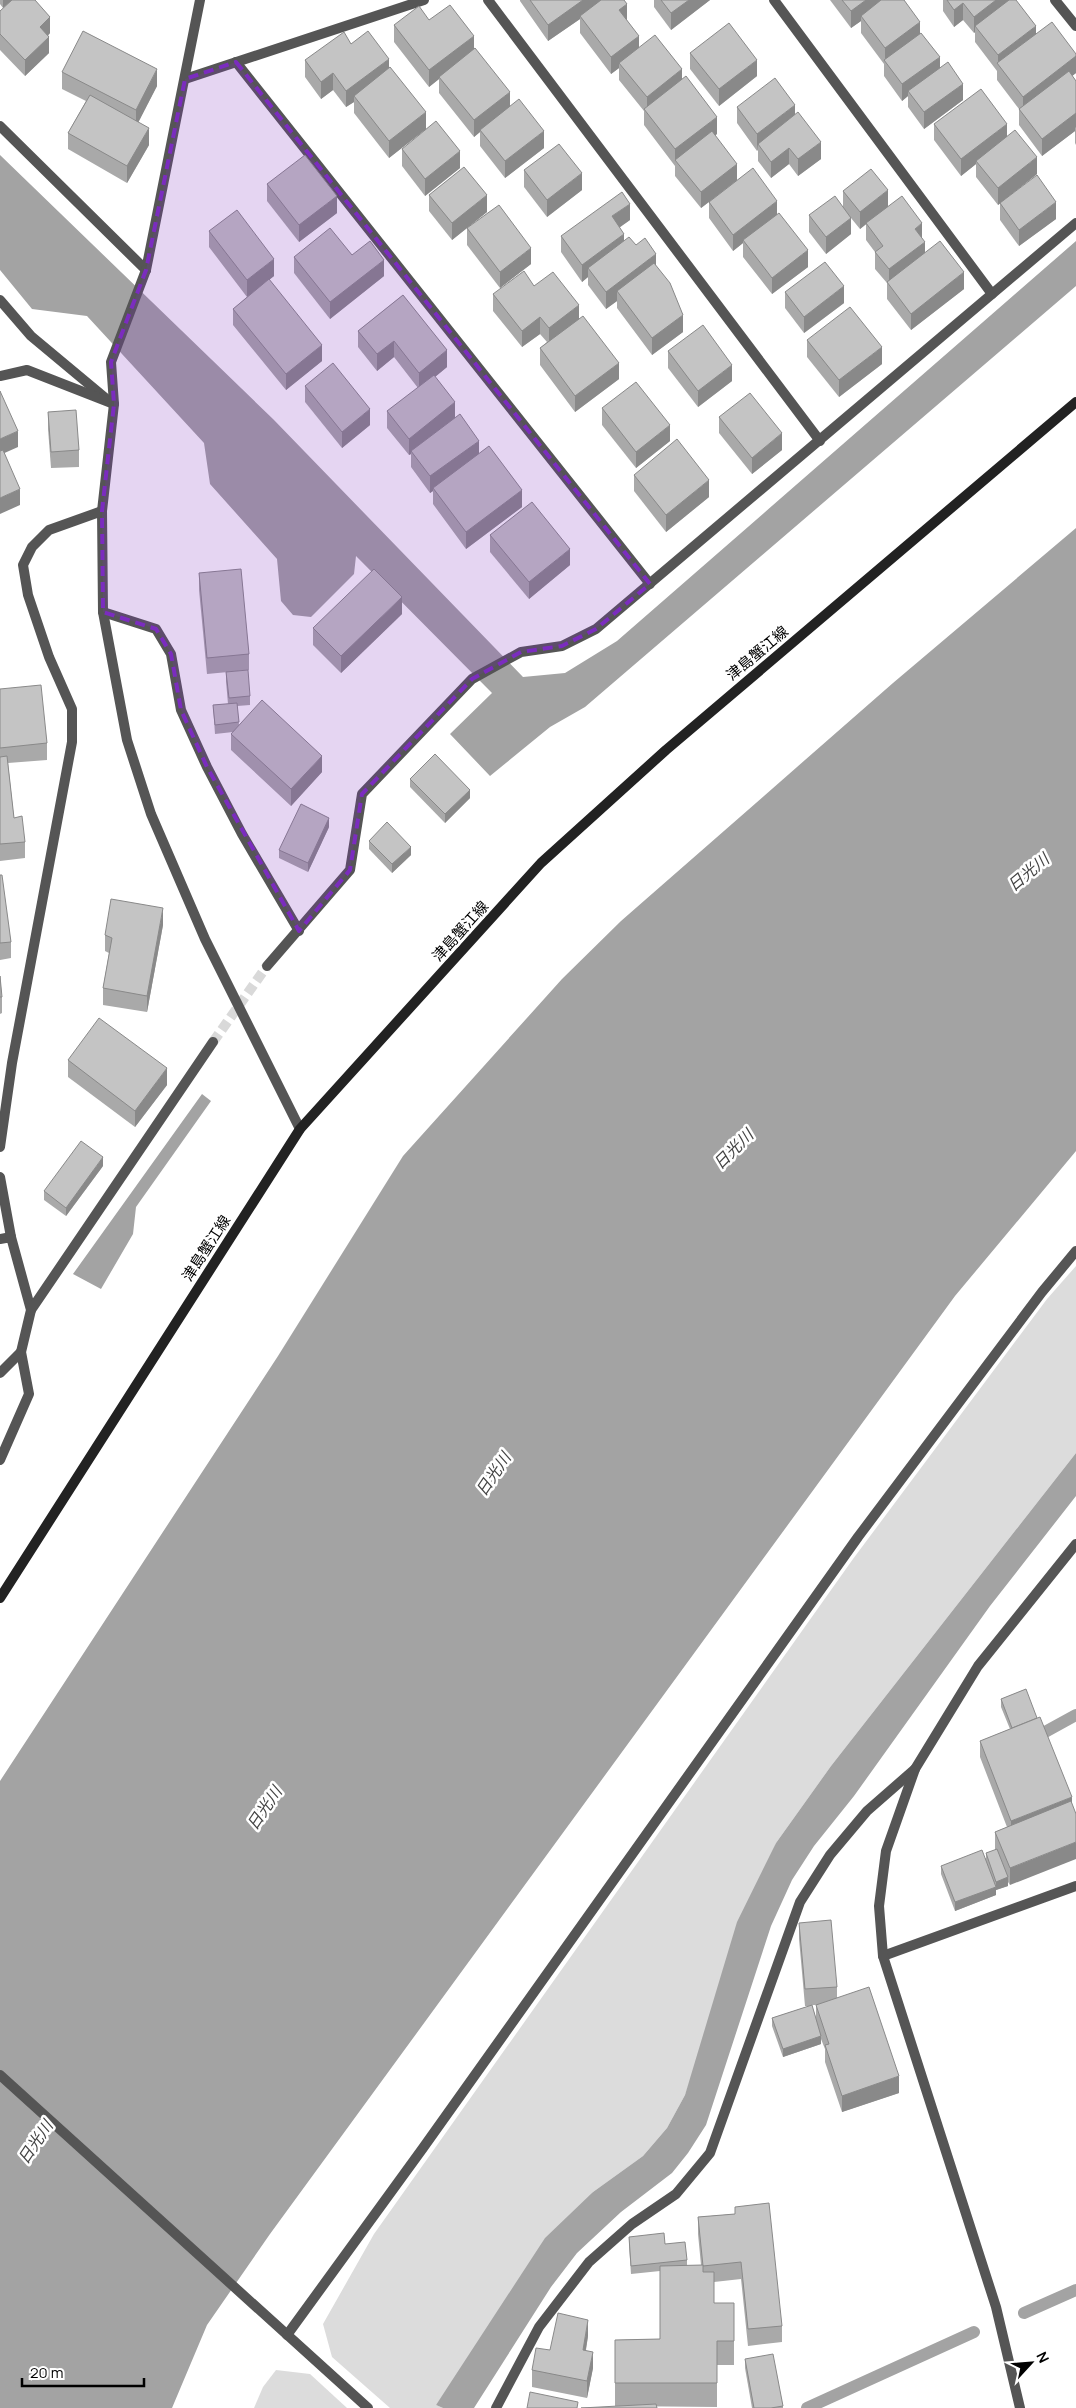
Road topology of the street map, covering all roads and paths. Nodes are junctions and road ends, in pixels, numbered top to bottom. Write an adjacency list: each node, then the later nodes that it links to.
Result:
1 (200, 0): 8 (street)
2 (424, 0): 7 (street)
3 (488, 0): 17 (street)
4 (774, 0): 12 (street)
5 (1055, 0): 6 (street)
6 (1076, 26)
7 (236, 62): 8 (street); 19 (street)
8 (185, 79): 11 (street)
9 (0, 126): 11 (street)
10 (1076, 223): 12 (street)
11 (144, 275): 16 (street)
12 (992, 294): 17 (street)
13 (0, 300): 16 (street)
14 (0, 376): 16 (street)
15 (1076, 402): 24 (main road, 津島蟹江線)
16 (114, 404): 18 (street)
17 (820, 441): 19 (street)
18 (102, 510): 20 (street); 25 (street)
19 (650, 584): 21 (street)
20 (103, 612): 21 (street); 24 (street)
21 (299, 931): 22 (street)
22 (267, 966)
23 (213, 1042): 30 (street)
24 (300, 1129): 35 (main road, 津島蟹江線)
25 (0, 1147)
26 (0, 1177): 27 (street)
27 (11, 1237): 28 (street); 30 (street)
28 (0, 1240)
29 (1076, 1251): 40 (street)
30 (31, 1310): 31 (street)
31 (20, 1352): 32 (street); 33 (street)
32 (0, 1373)
33 (0, 1460)
34 (1076, 1544): 36 (street)
35 (0, 1598)
36 (915, 1769): 38 (street); 42 (street)
37 (1076, 1886): 38 (street)
38 (883, 1956): 43 (street)
39 (0, 2075): 40 (street)
40 (287, 2335): 41 (street)
41 (368, 2408)
42 (496, 2408)
43 (1020, 2408)

